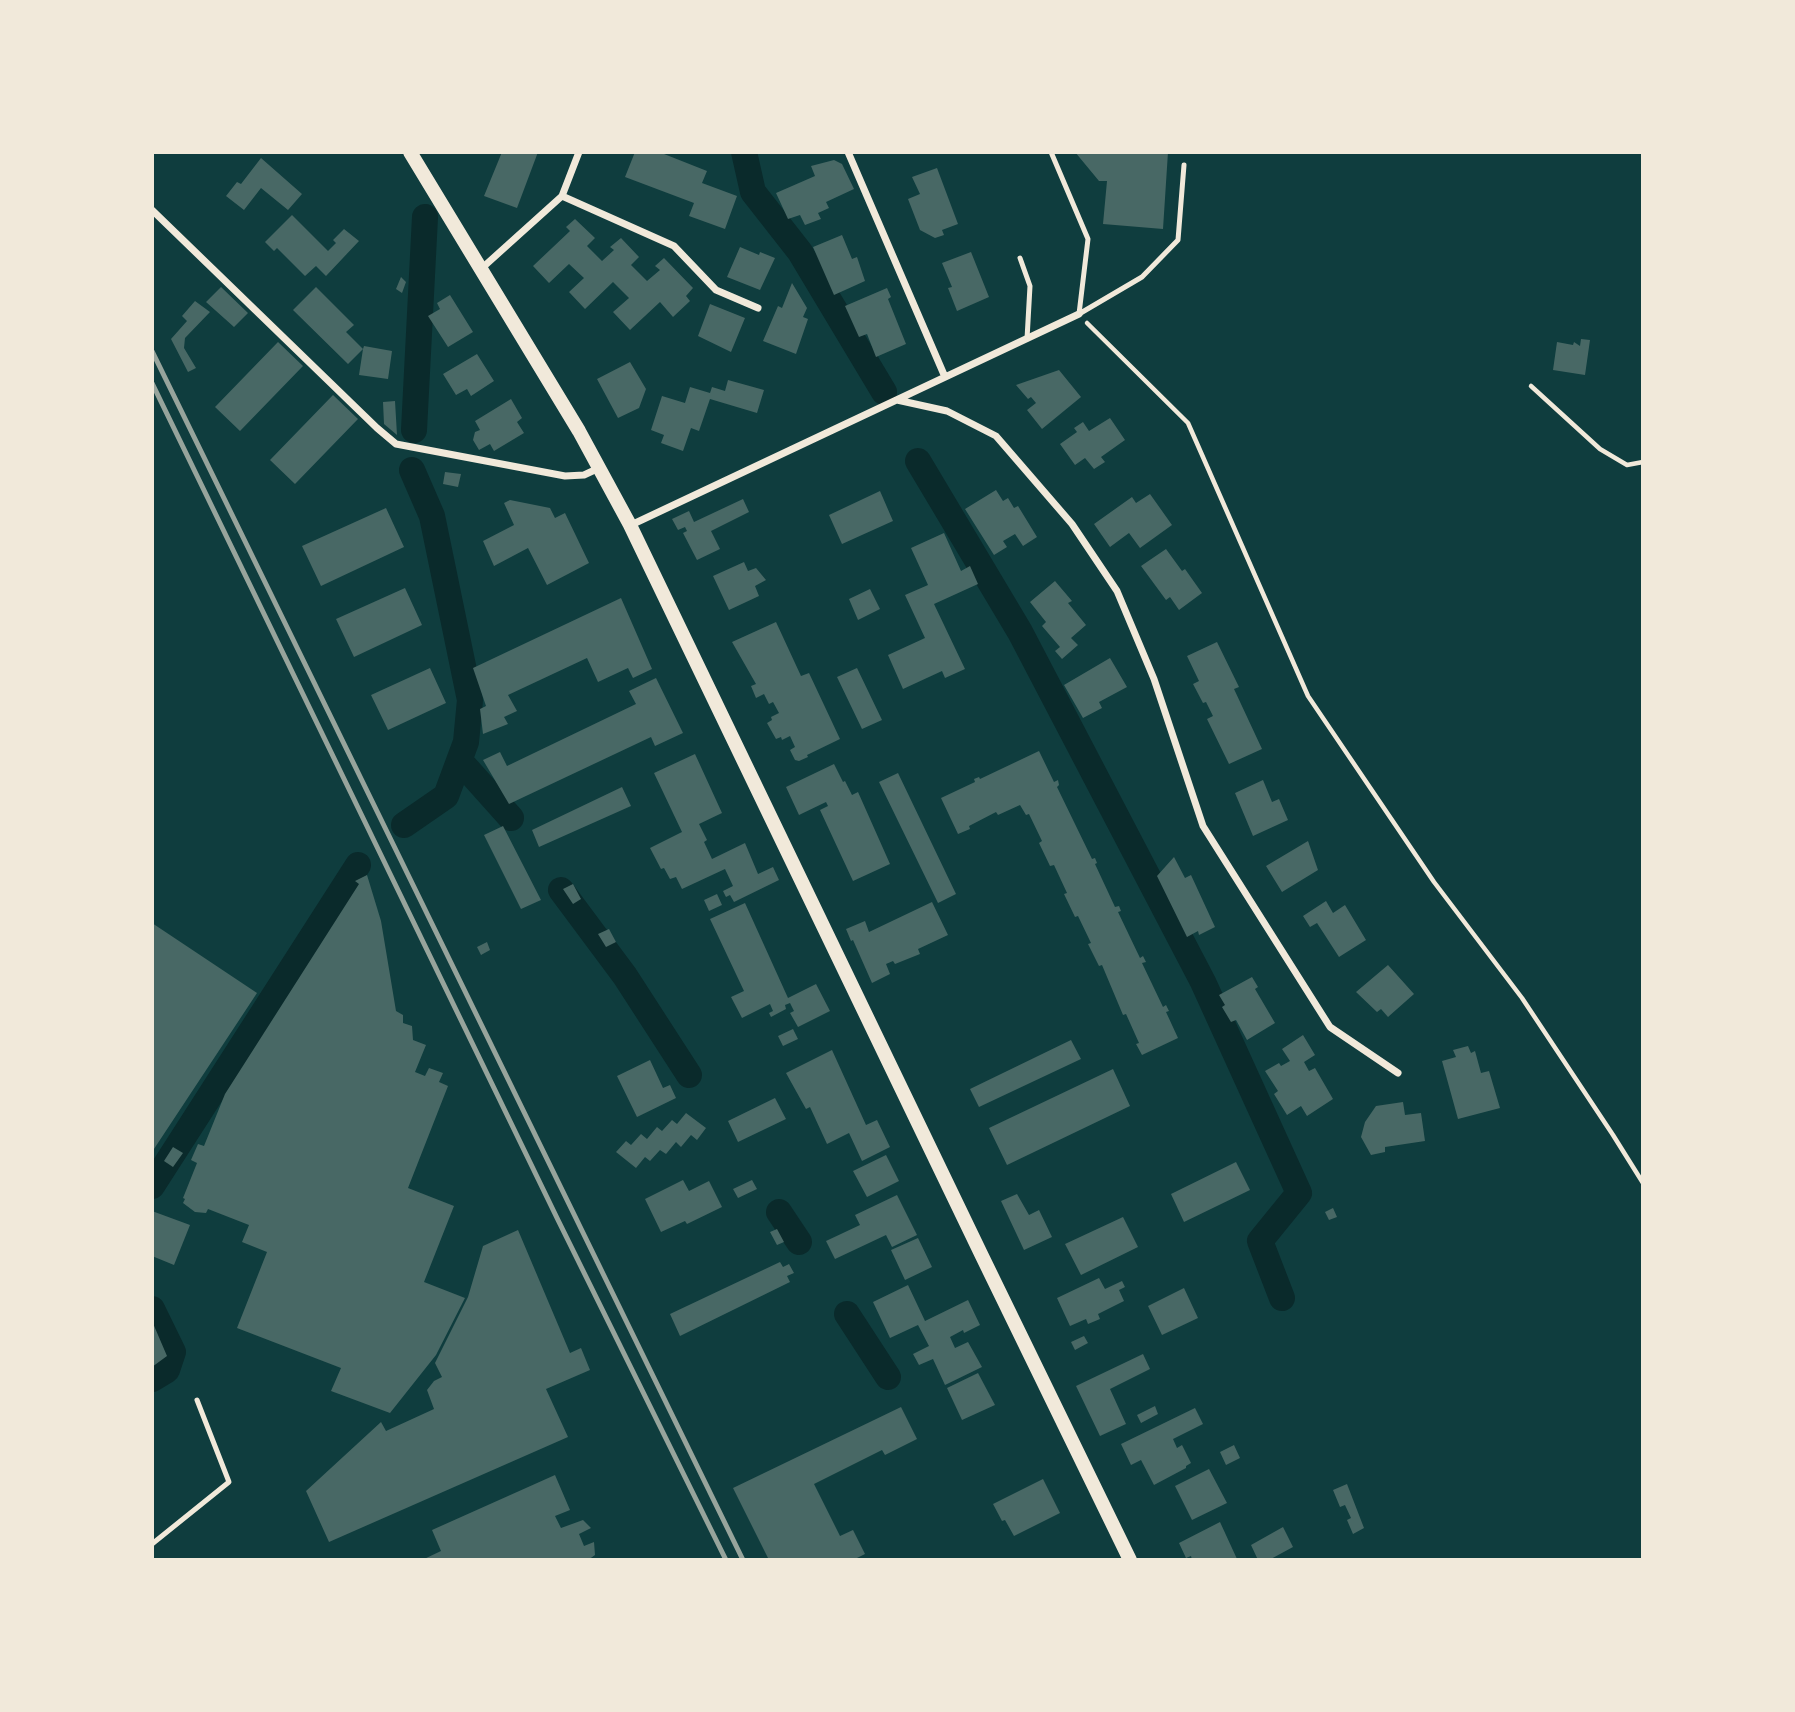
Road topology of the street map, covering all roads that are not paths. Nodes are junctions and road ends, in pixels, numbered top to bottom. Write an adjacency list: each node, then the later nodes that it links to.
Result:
1 (410, 152): 9 (main road)
2 (579, 152): 6 (street)
3 (848, 152): 13 (street)
4 (1051, 152): 11 (lane)
5 (1184, 165): 11 (lane)
6 (562, 196): 9 (street); 10 (street)
7 (152, 210): 15 (street)
8 (1020, 258): 12 (lane)
9 (480, 269): 15 (main road)
10 (758, 307)
11 (1079, 314): 12 (street)
12 (1027, 339): 13 (street)
13 (945, 377): 14 (street)
14 (897, 400): 16 (street); 17 (street)
15 (599, 468): 16 (main road)
16 (630, 525): 20 (main road)
17 (1398, 1073)
18 (197, 1400): 19 (lane)
19 (152, 1544)
20 (1130, 1560)

